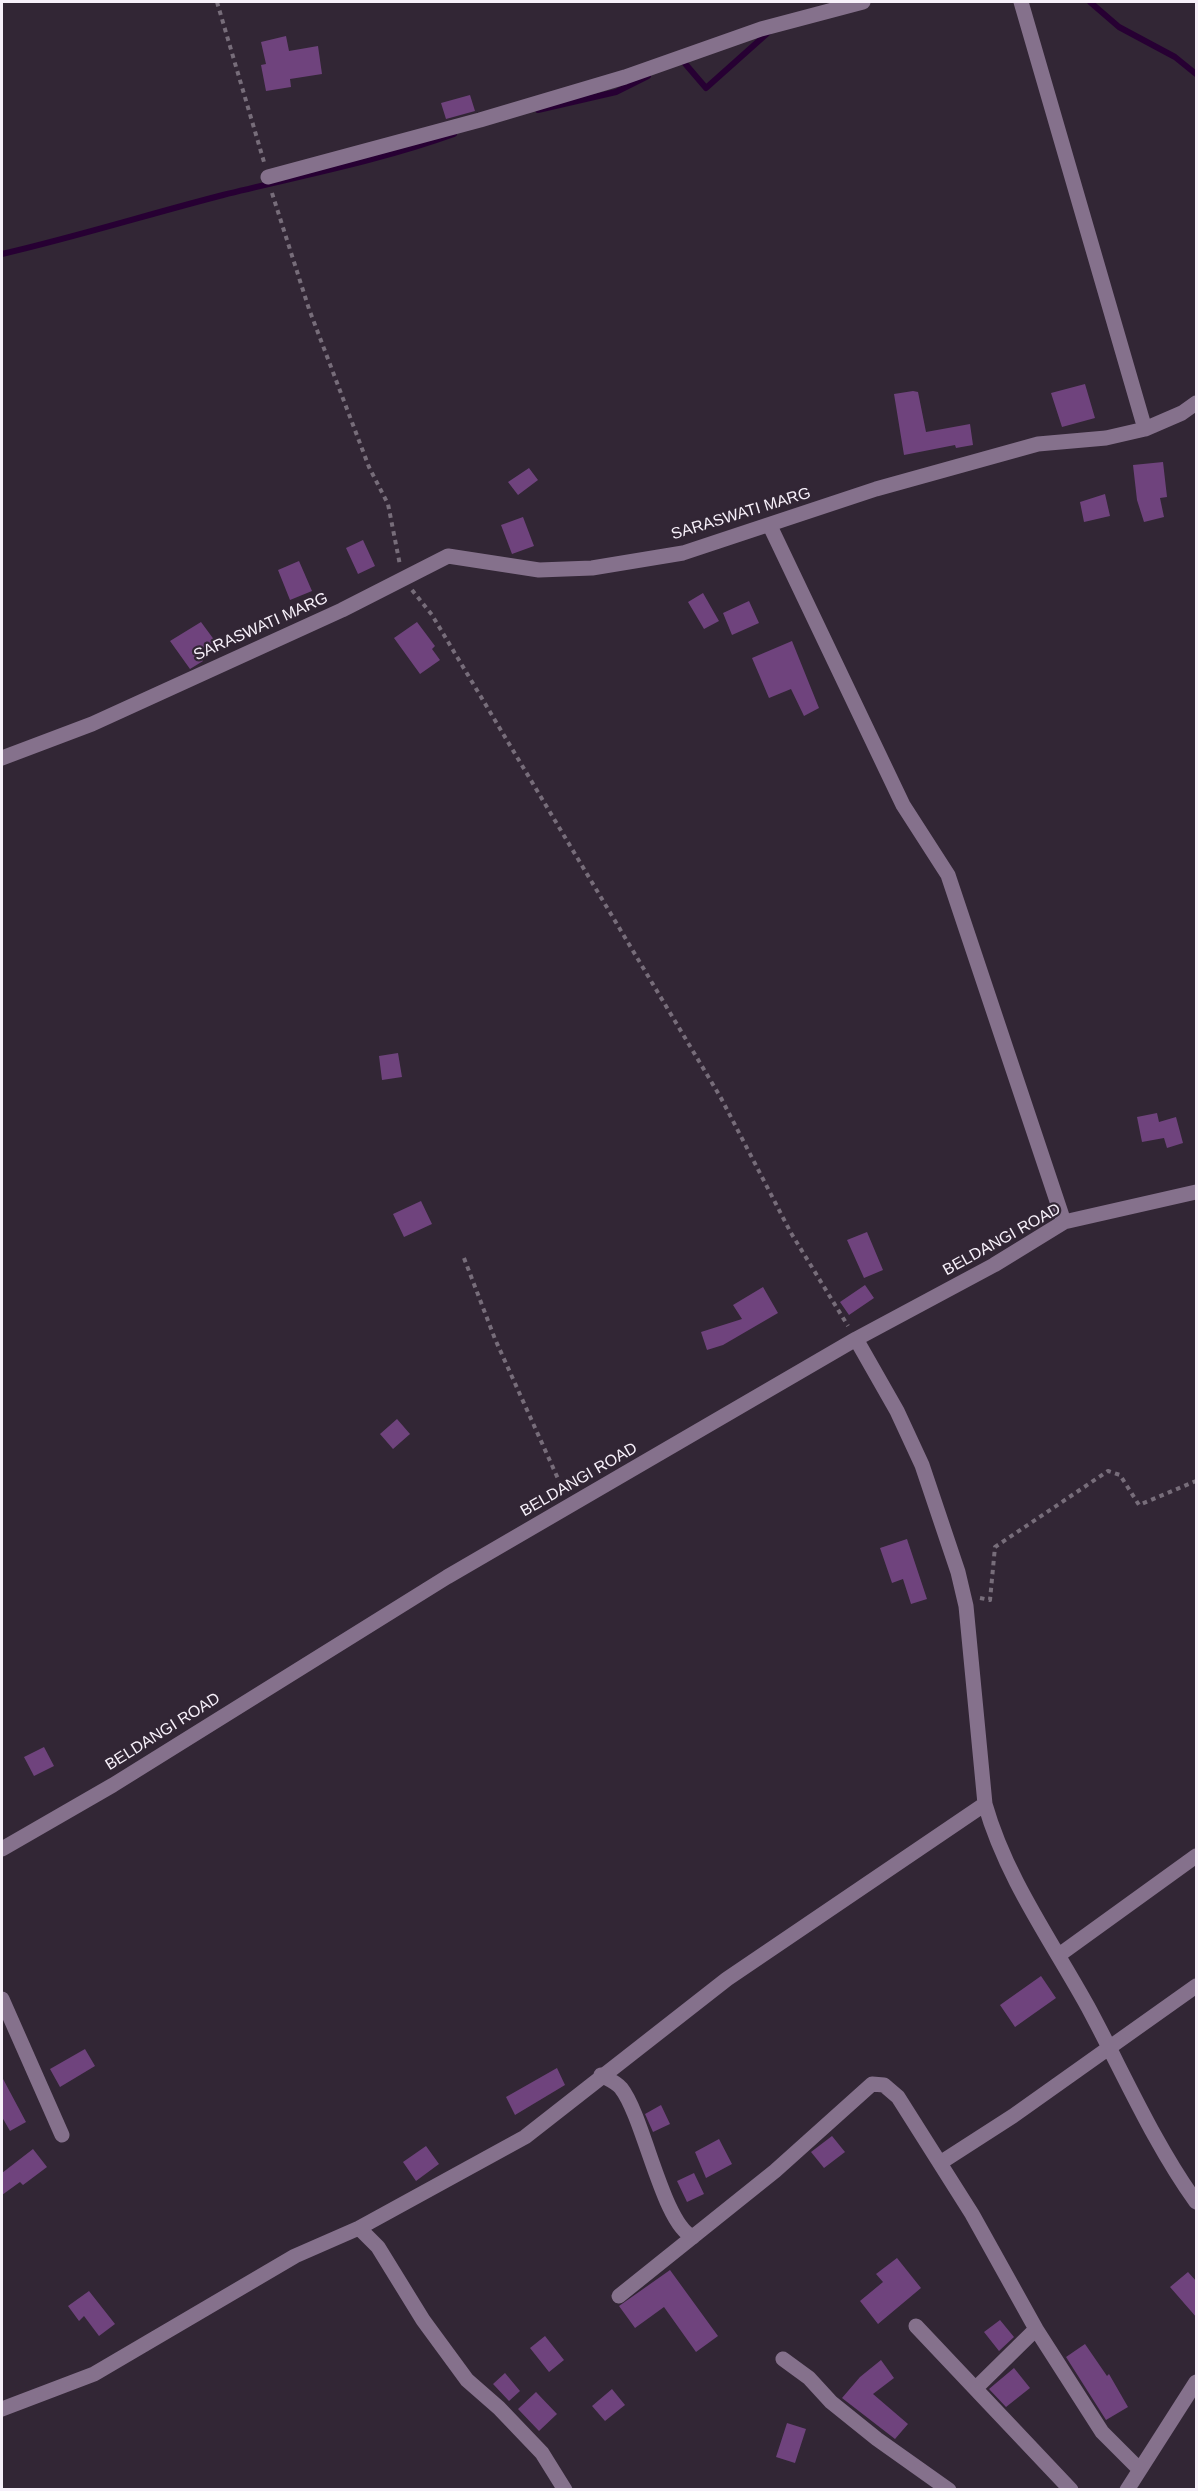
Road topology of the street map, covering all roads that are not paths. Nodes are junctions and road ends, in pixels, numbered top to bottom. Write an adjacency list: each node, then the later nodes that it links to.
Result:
1 (863, 2): 3 (street)
2 (1021, 2): 5 (street)
3 (268, 177)
4 (1197, 403): 5 (street, SARASWATI MARG)
5 (1146, 429): 6 (street, SARASWATI MARG)
6 (770, 526): 7 (street, SARASWATI MARG); 9 (street)
7 (2, 758)
8 (1197, 1192): 9 (street, BELDANGI ROAD)
9 (1064, 1222): 10 (street, BELDANGI ROAD)
10 (856, 1339): 11 (street); 12 (street, BELDANGI ROAD)
11 (985, 1804): 14 (street); 18 (street)
12 (2, 1849)
13 (1197, 1856): 14 (street)
14 (1059, 1955): 17 (street)
15 (1197, 1986): 17 (street)
16 (2, 2000): 19 (street)
17 (1110, 2047): 20 (street); 21 (street)
18 (601, 2075): 22 (street); 23 (street)
19 (62, 2135)
20 (940, 2163): 23 (street); 26 (street)
21 (1197, 2202)
22 (359, 2228): 30 (street); 32 (street)
23 (693, 2237): 24 (street)
24 (619, 2296)
25 (916, 2326): 29 (street)
26 (1036, 2330): 29 (street); 31 (street)
27 (783, 2359): 33 (street)
28 (1197, 2382): 31 (street)
29 (976, 2388): 34 (street)
30 (2, 2409)
31 (1139, 2469): 35 (street)
32 (565, 2490)
33 (949, 2490)
34 (1071, 2490)
35 (1127, 2490)

